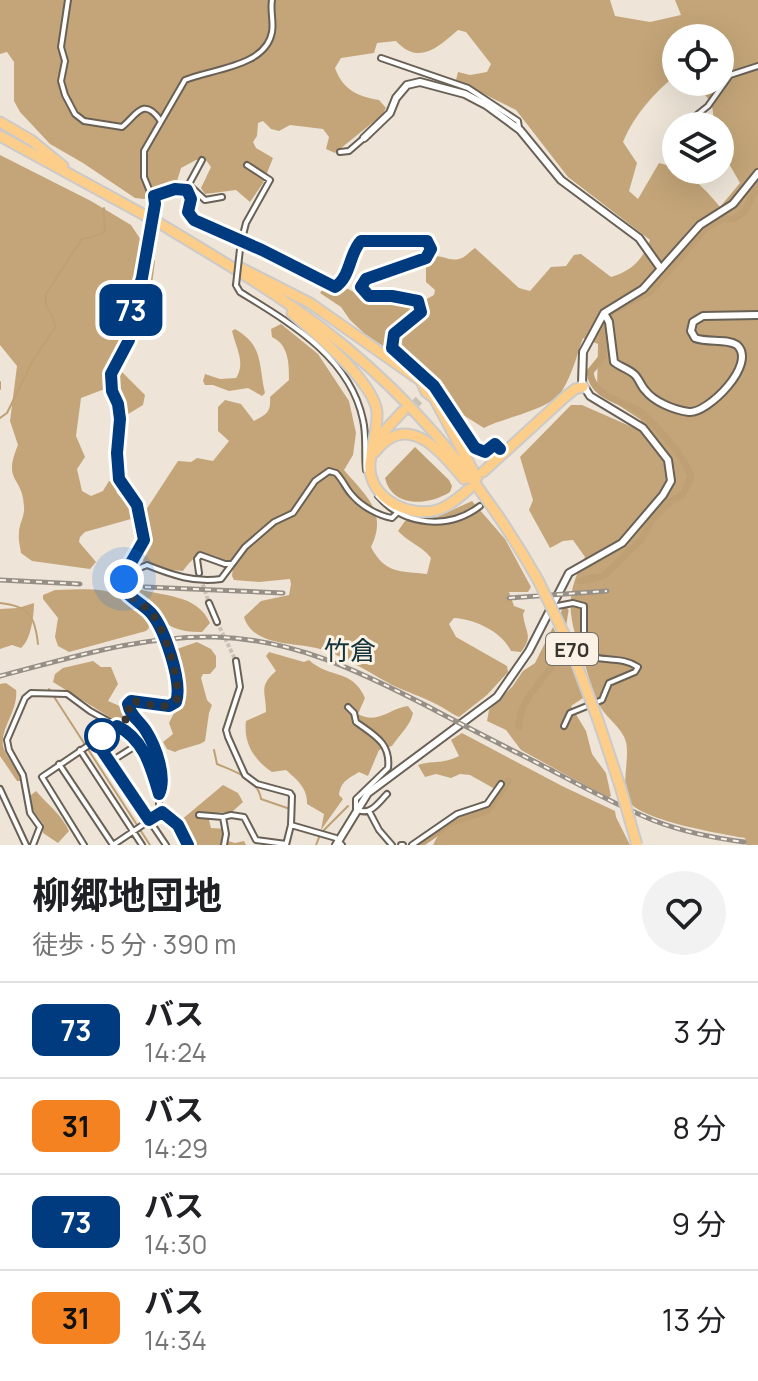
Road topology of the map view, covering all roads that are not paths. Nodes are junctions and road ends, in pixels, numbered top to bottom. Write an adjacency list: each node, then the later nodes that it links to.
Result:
1 (68, 0): 6 (street)
2 (272, 0): 6 (street)
3 (381, 58): 8 (street)
4 (758, 66): 5 (street)
5 (700, 112)
6 (160, 120): 17 (street)
7 (0, 122): 15 (highway)
8 (520, 130): 9 (main road); 22 (main road)
9 (364, 138): 11 (street)
10 (2, 141): 15 (highway, E70)
11 (340, 152)
12 (202, 160): 16 (street)
13 (247, 165): 20 (street)
14 (758, 173): 22 (main road)
15 (81, 180): 21 (highway, E70, bridge)
16 (188, 187): 17 (street); 18 (street); 20 (street)
17 (154, 196): 37 (street)
18 (222, 197)
19 (238, 230): 20 (street)
20 (242, 238): 28 (street); 33 (street, bridge)
21 (214, 256): 23 (highway, E70); 34 (highway)
22 (661, 269): 24 (main road)
23 (242, 274): 29 (highway); 34 (highway, E70)
24 (604, 314): 25 (main road); 26 (main road)
25 (758, 315)
26 (583, 387): 30 (highway); 40 (main road)
27 (404, 412): 29 (highway)
28 (500, 449)
29 (373, 454): 31 (highway); 35 (highway)
30 (484, 473)
31 (468, 488)
32 (480, 506): 33 (street)
33 (398, 512): 36 (street)
34 (501, 519): 35 (highway, E70)
35 (519, 547): 75 (highway, E70, bridge)
36 (232, 564): 37 (street); 38 (street)
37 (127, 573): 53 (street, bridge)
38 (199, 573)
39 (209, 603): 41 (street)
40 (552, 607): 45 (street); 55 (main road)
41 (217, 622)
42 (236, 661): 61 (street)
43 (348, 707): 55 (street)
44 (117, 726): 46 (street); 47 (street); 65 (street)
45 (564, 726)
46 (95, 740): 48 (street); 49 (street)
47 (137, 745): 49 (street); 53 (street)
48 (80, 750): 50 (street); 62 (street)
49 (110, 762): 60 (street)
50 (59, 764): 66 (street); 67 (street)
51 (501, 784): 74 (street)
52 (0, 789): 64 (street)
53 (159, 794): 57 (street)
54 (387, 794): 56 (street)
55 (356, 809): 56 (street); 63 (main road)
56 (369, 811): 73 (street)
57 (162, 812): 60 (street); 70 (street)
58 (199, 815): 59 (street)
59 (223, 817): 71 (street); 72 (street)
60 (149, 820): 62 (street); 69 (street)
61 (291, 825): 63 (street); 72 (street)
62 (136, 829): 67 (street); 68 (street)
63 (339, 843)
64 (26, 845)
65 (33, 845)
66 (84, 845)
67 (113, 845)
68 (142, 845)
69 (166, 845)
70 (188, 845)
71 (224, 845)
72 (286, 845)
73 (392, 845)
74 (412, 845)
75 (637, 845)

